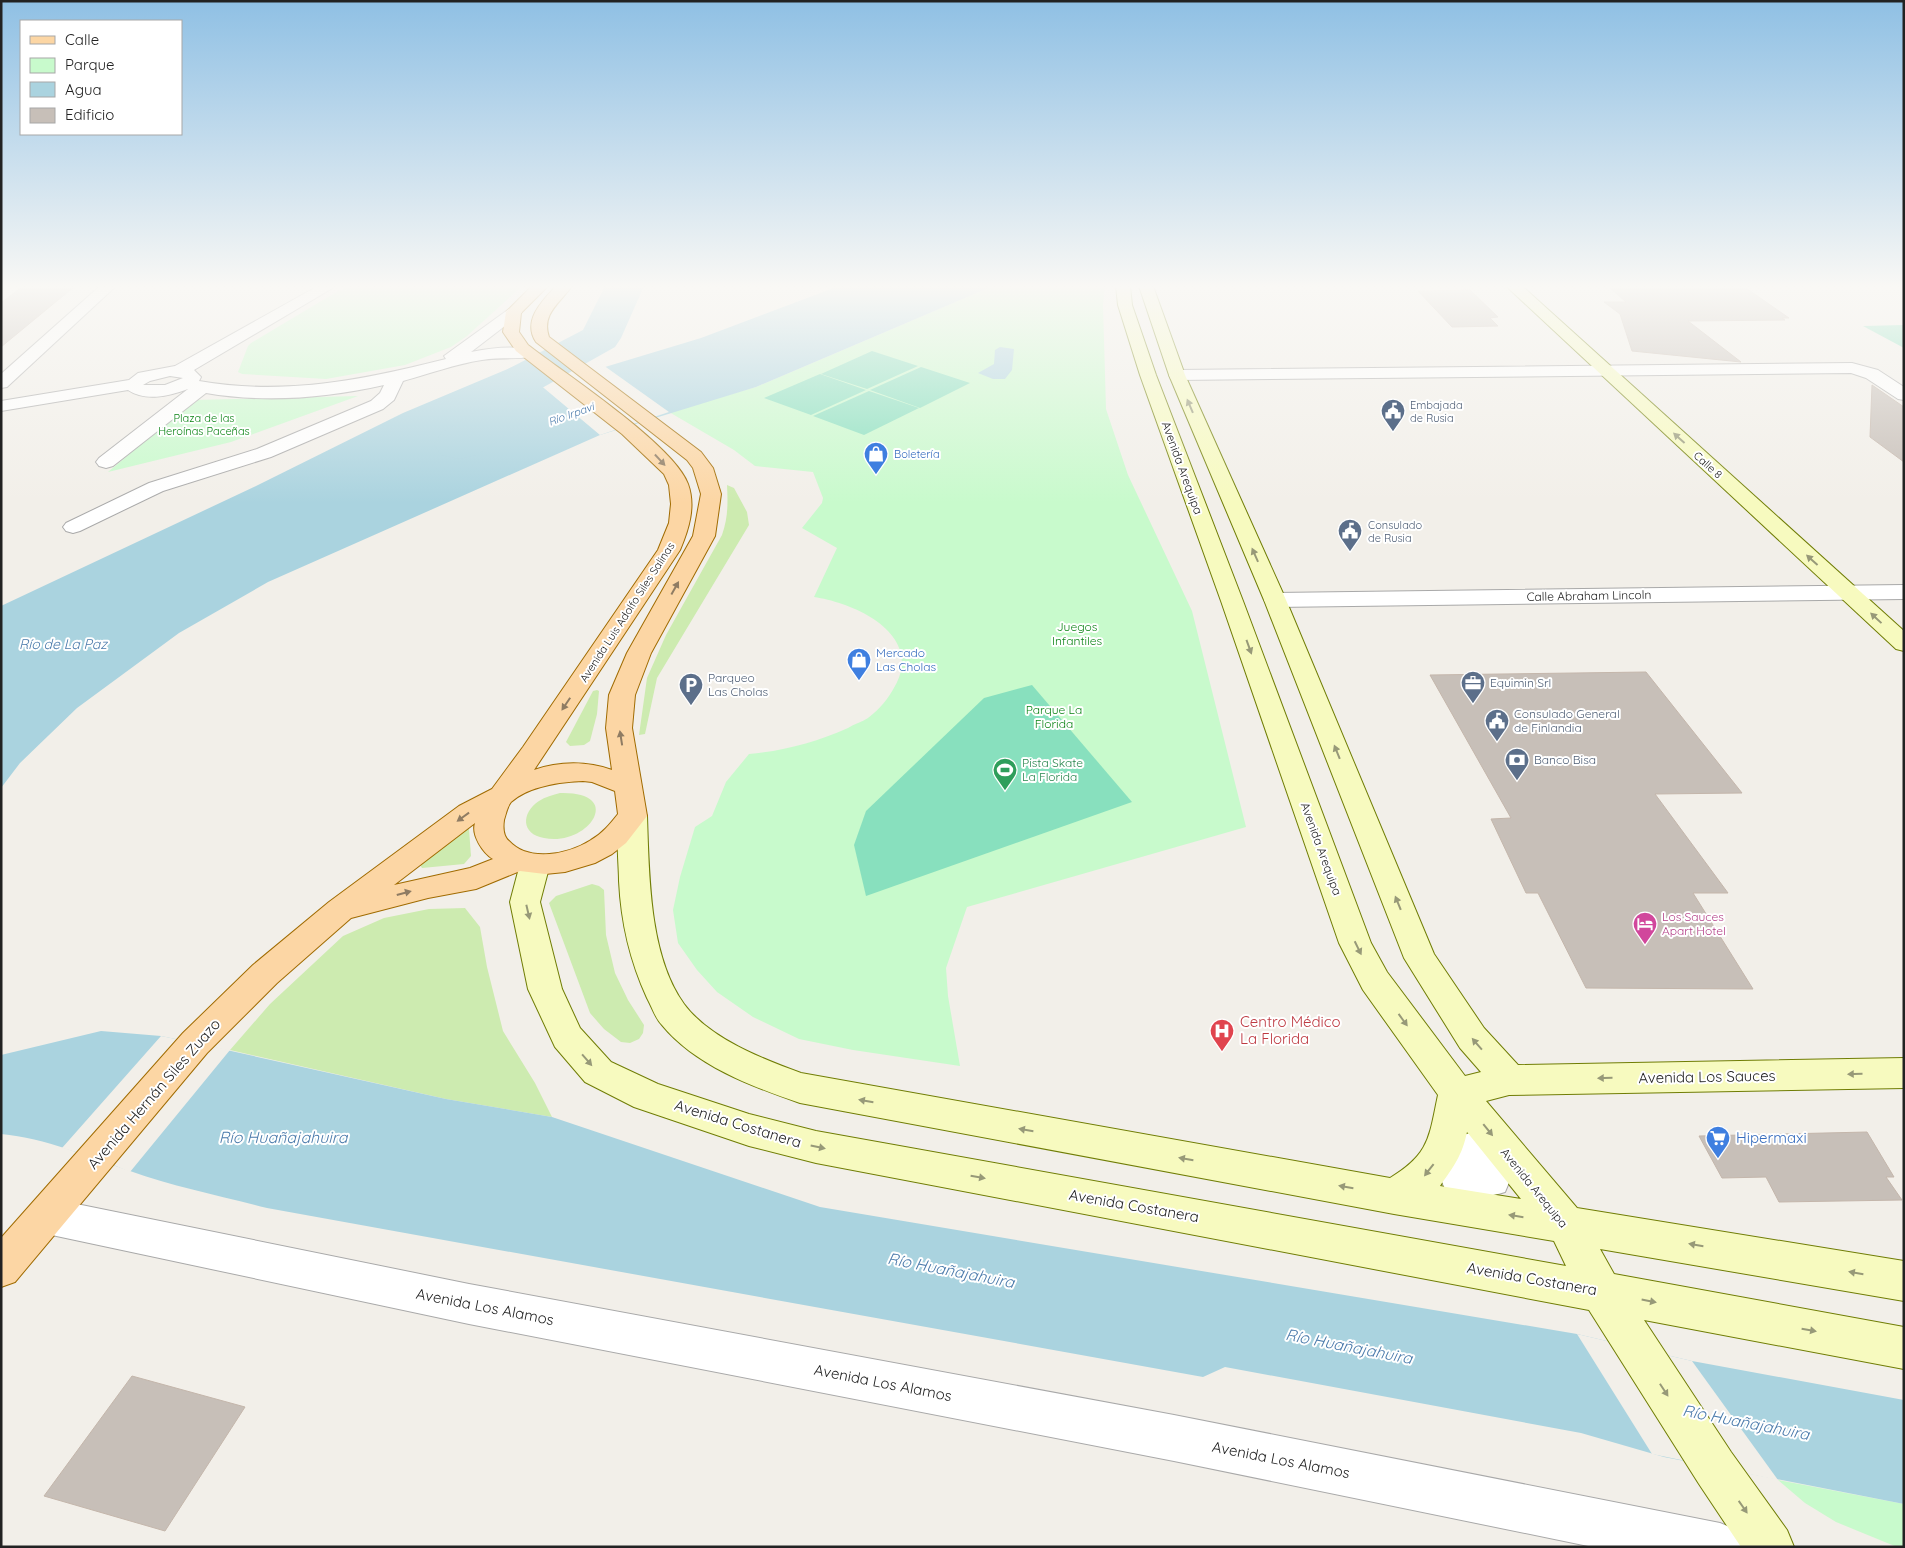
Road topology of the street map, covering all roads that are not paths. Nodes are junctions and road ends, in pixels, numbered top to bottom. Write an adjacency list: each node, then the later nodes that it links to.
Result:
1 (30, 358): 16 (street)
2 (214, 358): 15 (street)
3 (446, 358): 10 (street)
4 (469, 358): 10 (street)
5 (534, 358): 26 (main road, Avenida Luis Adolfo Siles Salinas, one-way to 26)
6 (567, 358): 27 (main road, Avenida Luis Adolfo Siles Salinas, one-way to 6)
7 (1142, 358): 12 (main road, Avenida Arequipa)
8 (1171, 358): 13 (main road)
9 (1590, 358): 11 (main road, Calle 8)
10 (425, 369): 14 (street)
11 (1602, 369): 13 (street); 17 (street); 21 (main road, Calle 8, one-way to 11)
12 (1148, 375): 13 (main road); 24 (main road, Avenida Arequipa)
13 (1177, 375): 23 (main road, one-way to 13)
14 (396, 377): 15 (street); 20 (street)
15 (189, 381): 18 (street); 19 (street)
16 (1, 384)
17 (1904, 395)
18 (1, 406)
19 (106, 462)
20 (73, 527)
21 (1848, 592): 22 (street, Calle Abraham Lincoln); 23 (street, Calle Abraham Lincoln); 25 (main road, Calle 8, one-way to 21)
22 (1904, 592)
23 (1275, 600): 24 (main road); 31 (main road, one-way to 23)
24 (1232, 601): 32 (main road, Avenida Arequipa, one-way to 32)
25 (1904, 644)
26 (505, 793): 27 (main road); 28 (main road); 29 (main road, Avenida Hernán Siles Zuazo, one-way to 29)
27 (630, 801): 28 (main road); 33 (main road, one-way to 27)
28 (526, 862): 29 (main road, Avenida Hernán Siles Zuazo, one-way to 28); 38 (main road, Avenida Costanera, one-way to 38)
29 (340, 910): 34 (main road, Avenida Hernán Siles Zuazo)
30 (1904, 1073): 31 (main road, Avenida Los Sauces, one-way to 31)
31 (1510, 1080): 32 (main road, Avenida Los Sauces)
32 (1457, 1093): 33 (main road, one-way to 33); 35 (main road, Avenida Arequipa, one-way to 35)
33 (1394, 1196): 35 (main road, one-way to 33)
34 (47, 1216): 36 (main road, Avenida Hernán Siles Zuazo); 40 (street, Avenida Los Alamos)
35 (1564, 1224): 37 (main road, one-way to 35); 38 (main road, Avenida Arequipa)
36 (1, 1268)
37 (1904, 1281)
38 (1601, 1292): 39 (main road, Avenida Costanera, one-way to 39); 41 (main road, Avenida Arequipa, one-way to 41)
39 (1904, 1348)
40 (1720, 1547)
41 (1770, 1547)

